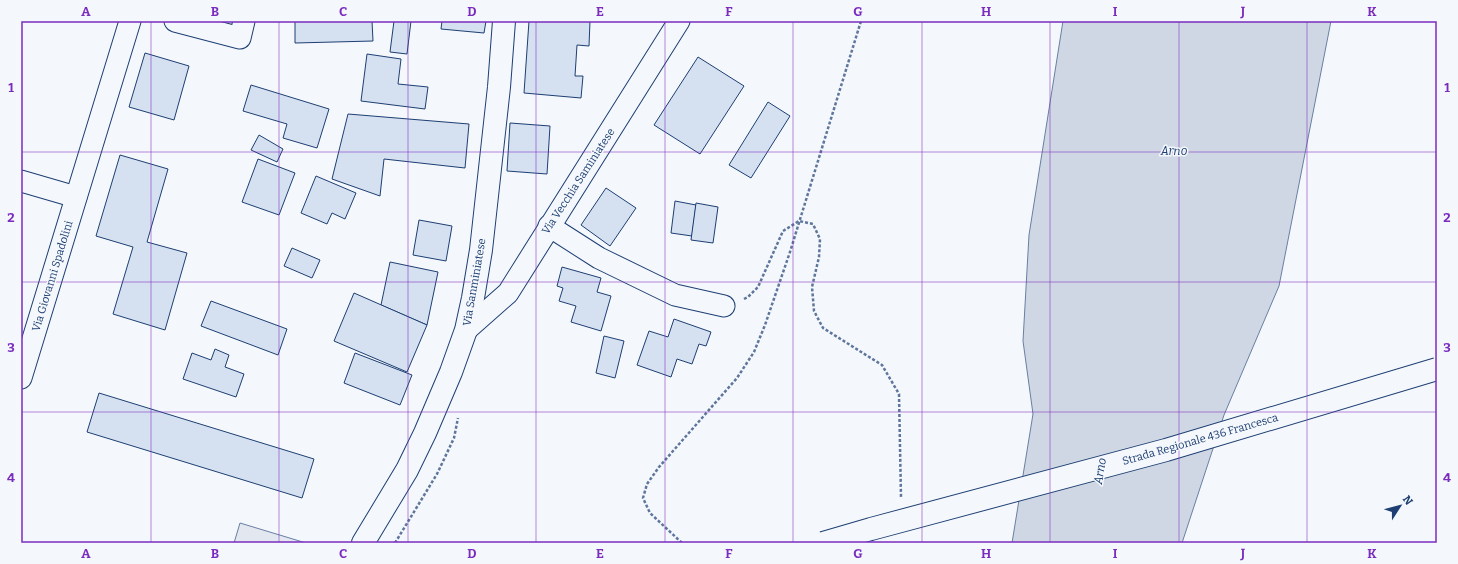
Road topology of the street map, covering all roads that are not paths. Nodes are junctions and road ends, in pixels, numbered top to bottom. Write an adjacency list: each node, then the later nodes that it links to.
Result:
1 (130, 21): 7 (street, Via Giovanni Spadolini)
2 (175, 21): 3 (street)
3 (244, 21)
4 (504, 21): 10 (main road, Via Sanminiatese)
5 (679, 21): 8 (street, Via Vecchia Saminiatese)
6 (21, 181): 7 (street)
7 (76, 197): 12 (street, Via Giovanni Spadolini)
8 (549, 226): 9 (street); 10 (street, Via Vecchia Saminiatese)
9 (724, 306)
10 (466, 330): 13 (main road, Via Sanminiatese)
11 (1437, 369): 14 (main road, Strada Regionale 436 Francesca, bridge)
12 (21, 378)
13 (363, 543)
14 (823, 543)

